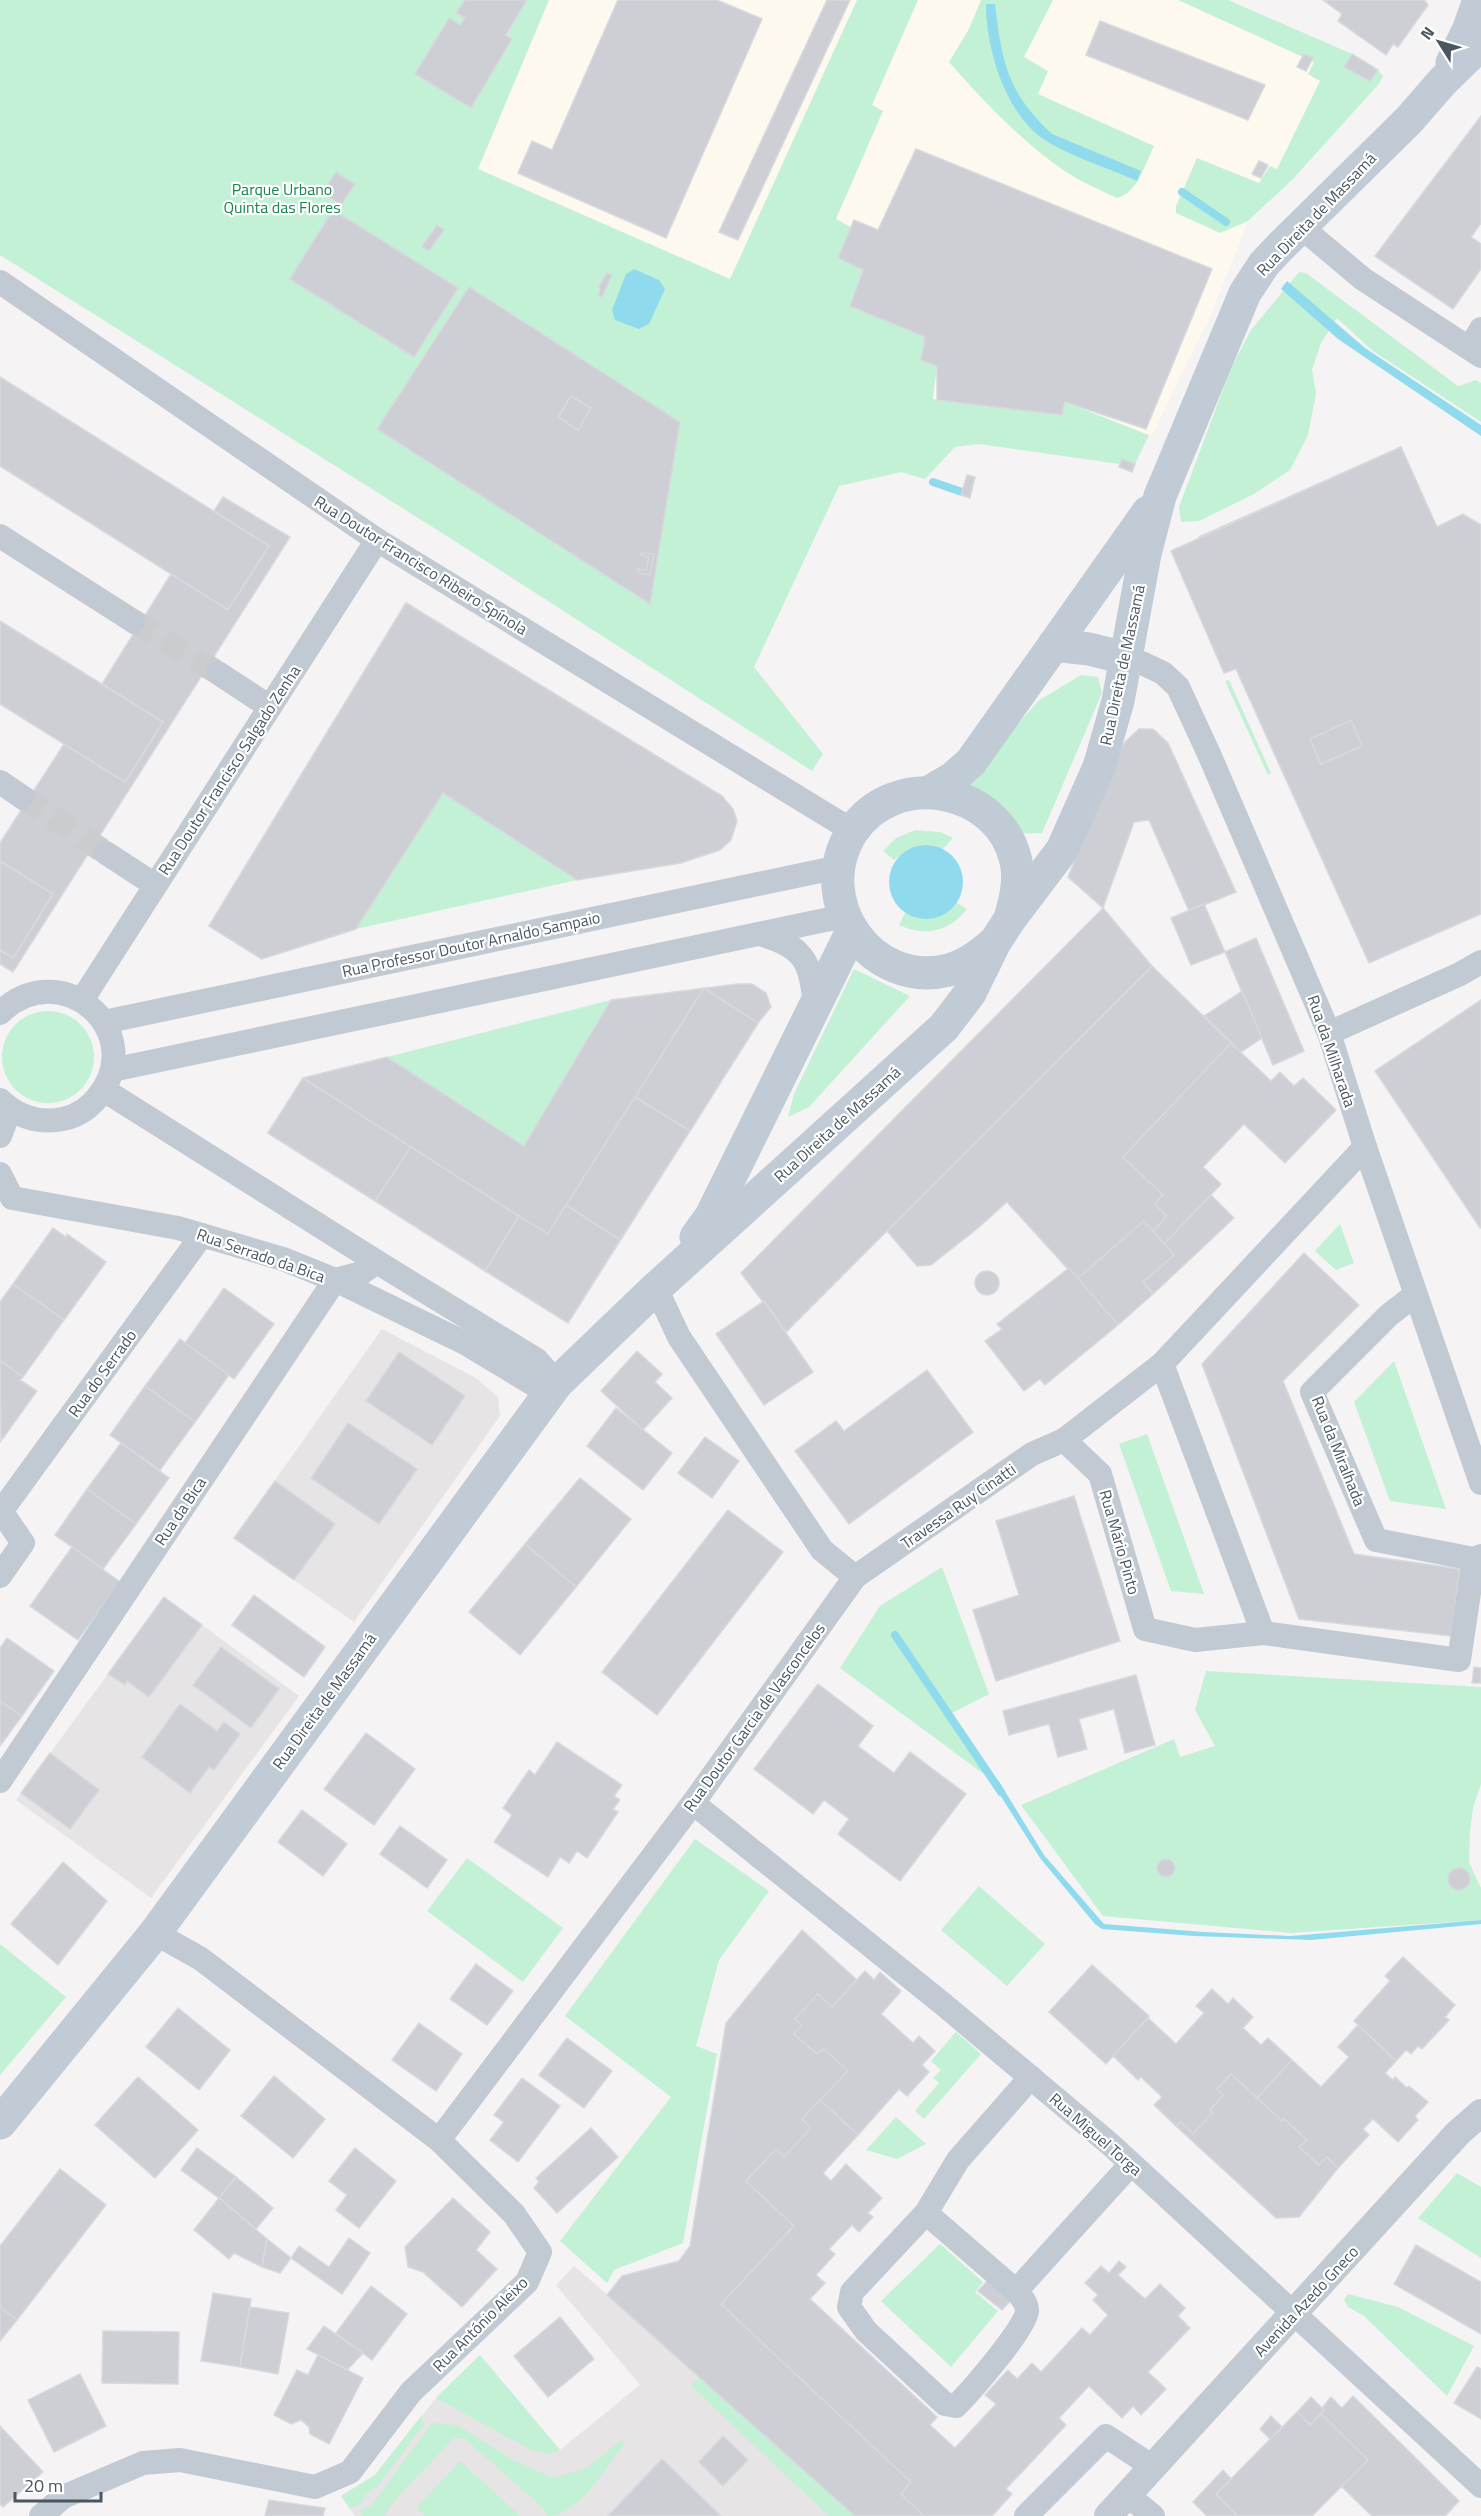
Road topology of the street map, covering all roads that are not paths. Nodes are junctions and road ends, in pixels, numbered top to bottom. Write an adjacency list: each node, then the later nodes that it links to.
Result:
1 (1480, 0): 3 (main road, Rua Direita de Massamá)
2 (1481, 44): 3 (main road, Rua Direita de Massamá)
3 (1443, 81): 4 (main road, Rua Direita de Massamá)
4 (1301, 227): 6 (street); 7 (main road, Rua Direita de Massamá)
5 (0, 282): 9 (street, Rua Doutor Francisco Ribeiro Spínola)
6 (1477, 344)
7 (1160, 496): 11 (main road, Rua Direita de Massamá); 12 (main road, Rua Direita de Massamá)
8 (0, 536): 10 (street)
9 (377, 540): 14 (street, Rua Doutor Francisco Salgado Zenha); 18 (street, Rua Doutor Francisco Ribeiro Spínola)
10 (133, 621)
11 (1054, 645): 12 (main road); 16 (main road, Rua Direita de Massamá)
12 (1125, 658): 23 (main road, Rua Direita de Massamá); 30 (street, Rua da Milharada)
13 (218, 673): 14 (street)
14 (270, 707): 21 (street, Rua Doutor Francisco Salgado Zenha)
15 (0, 783): 17 (street)
16 (931, 791): 18 (main road, Rua Direita de Massamá); 23 (main road, Rua Direita de Massamá)
17 (22, 797)
18 (853, 831): 20 (main road, Rua Direita de Massamá)
19 (106, 853): 21 (street)
20 (839, 867): 22 (main road, Rua Direita de Massamá); 29 (street, Rua Professor Doutor Arnaldo Sampaio)
21 (155, 885): 26 (street, Rua Doutor Francisco Salgado Zenha)
22 (848, 924): 23 (main road, Rua Direita de Massamá); 24 (street); 27 (main road, Rua Direita de Massamá)
23 (1003, 931): 39 (main road, Rua Direita de Massamá)
24 (758, 934): 27 (street); 31 (street)
25 (1481, 962): 30 (street)
26 (82, 1000): 28 (street); 29 (street)
27 (815, 1005): 39 (main road, Rua Direita de Massamá)
28 (0, 1013)
29 (104, 1022): 31 (street)
30 (1329, 1033): 34 (street, Rua da Milharada)
31 (108, 1080): 32 (street); 37 (street)
32 (5, 1105): 33 (street)
33 (0, 1136)
34 (1365, 1147): 40 (street, Rua da Milharada); 41 (street)
35 (0, 1174): 36 (street, Rua Serrado da Bica)
36 (202, 1235): 38 (street, Rua Serrado da Bica); 45 (street, Rua do Serrado)
37 (377, 1262): 38 (street); 42 (street)
38 (335, 1280): 42 (street, Rua Serrado da Bica); 50 (street, Rua da Bica)
39 (656, 1288): 42 (main road, Rua Direita de Massamá); 48 (street)
40 (1415, 1295): 44 (street, Rua da Milharada); 46 (street, Rua da Miralhada)
41 (1162, 1364): 43 (street); 49 (street)
42 (553, 1388): 52 (main road, Rua Direita de Massamá)
43 (1064, 1440): 48 (street, Travessa Ruy Cinatti); 49 (street, Rua Mário Pinto)
44 (1481, 1483)
45 (0, 1512): 47 (street, Rua do Serrado)
46 (1477, 1558): 49 (street, Rua Mário Pinto)
47 (0, 1576)
48 (855, 1577): 51 (street, Rua Doutor Garcia de Vasconcelos)
49 (1263, 1633)
50 (0, 1781)
51 (693, 1803): 53 (street, Rua Miguel Torga); 58 (street, Rua Doutor Garcia de Vasconcelos)
52 (155, 1933): 56 (main road, Rua Direita de Massamá); 58 (street, Rua António Aleixo)
53 (1025, 2072): 59 (street, Rua Miguel Torga); 60 (street)
54 (1481, 2103): 57 (street, Avenida Azedo Gneco)
55 (1481, 2113): 57 (street, Avenida Azedo Gneco)
56 (0, 2123)
57 (1458, 2133): 62 (street, Avenida Azedo Gneco)
58 (439, 2140): 66 (street, Rua António Aleixo)
59 (1131, 2164): 61 (street); 62 (street, Rua Miguel Torga)
60 (926, 2213): 61 (street); 61 (street)
61 (1016, 2290)
62 (1294, 2314): 63 (street, Avenida Azedo Gneco); 64 (street, Rua Miguel Torga)
63 (1152, 2467): 65 (street, Avenida Azedo Gneco); 67 (street)
64 (1481, 2486)
65 (1126, 2494): 68 (street, Avenida Azedo Gneco); 69 (street)
66 (41, 2516)
67 (1026, 2516)
68 (1108, 2516)
69 (1153, 2516)

